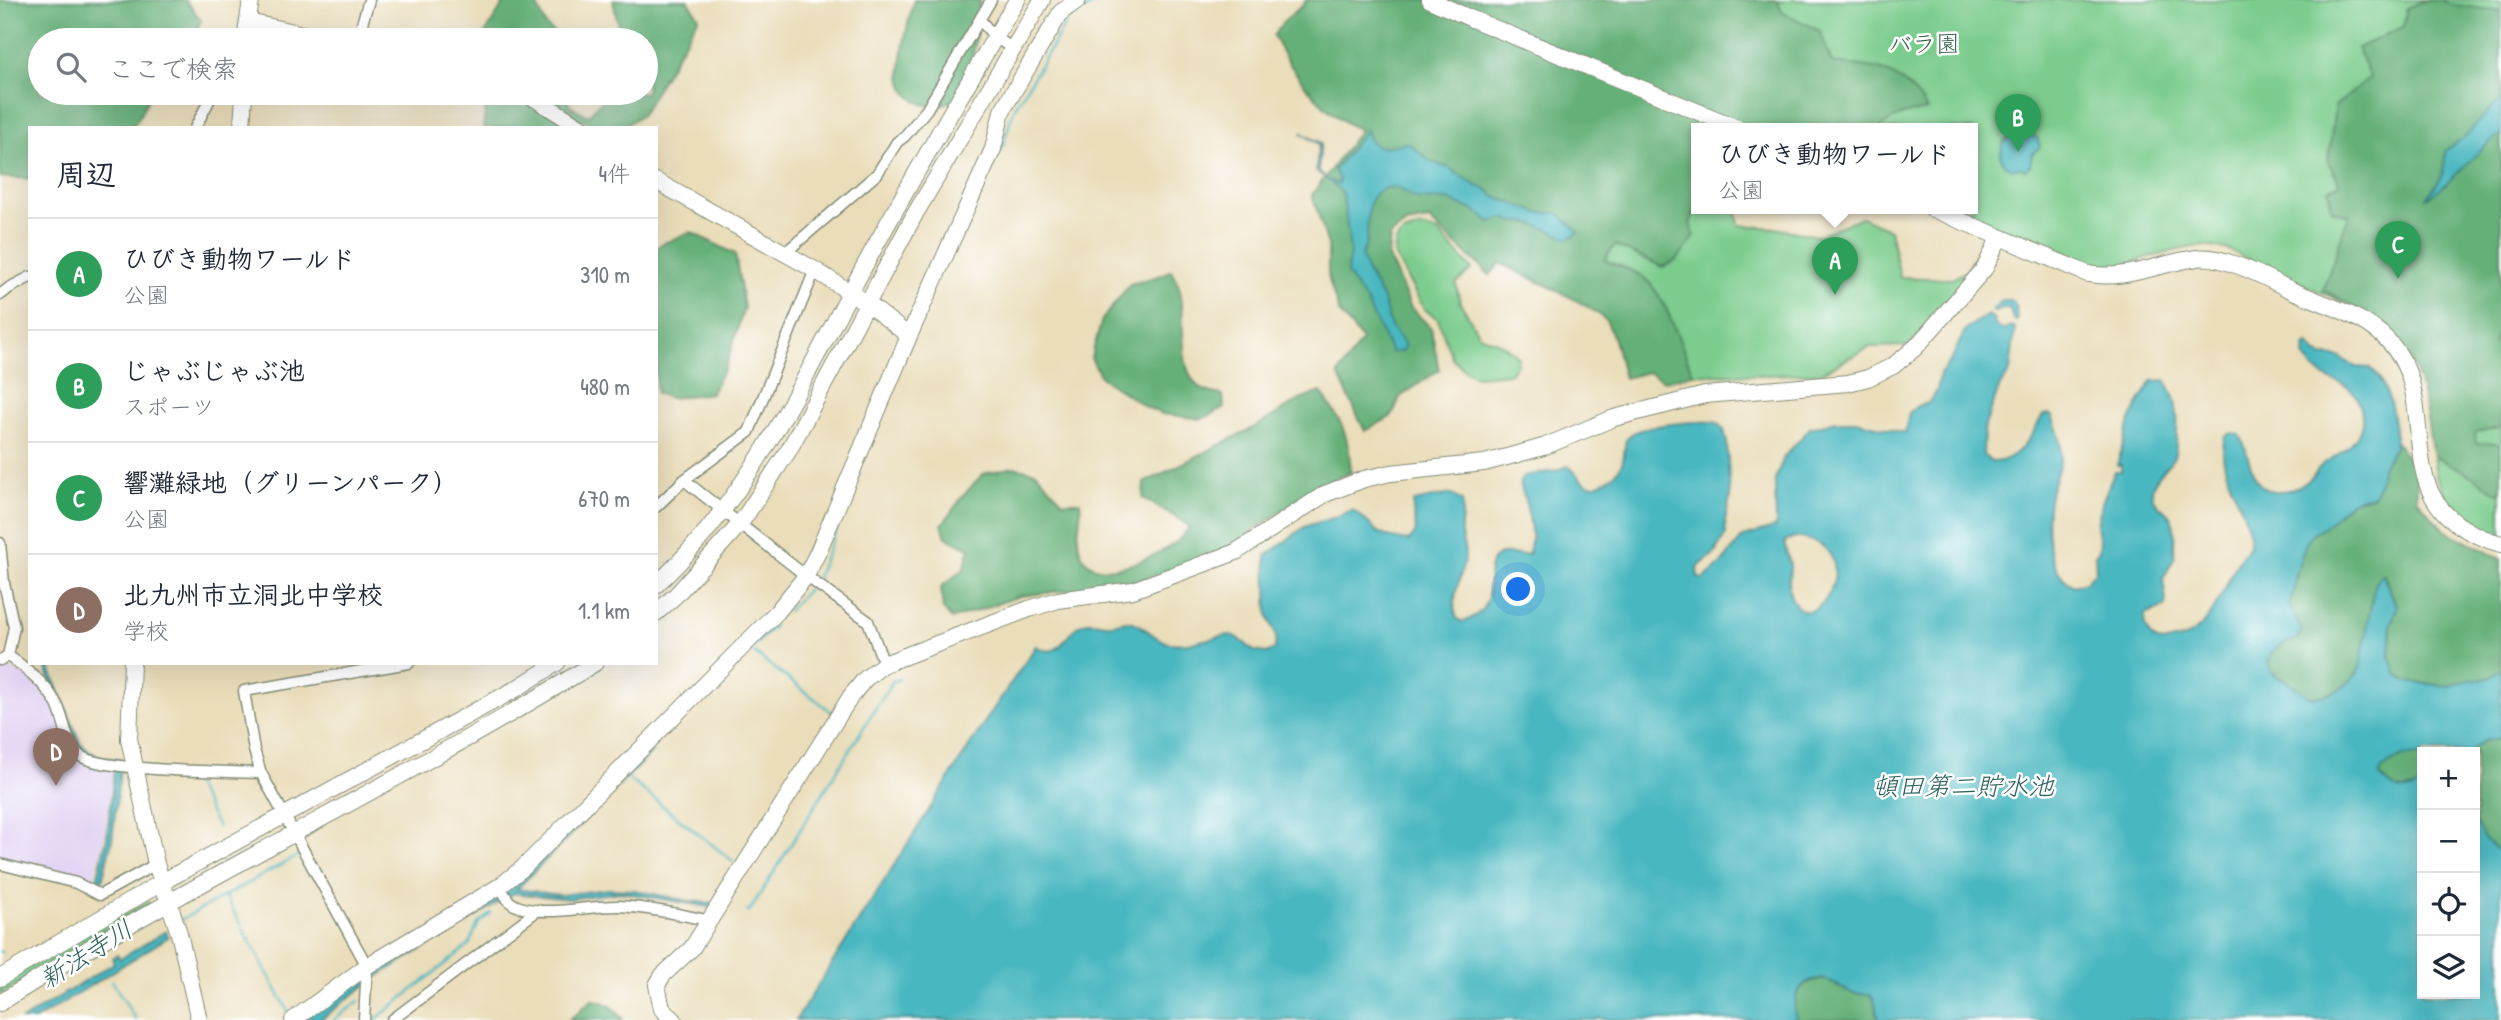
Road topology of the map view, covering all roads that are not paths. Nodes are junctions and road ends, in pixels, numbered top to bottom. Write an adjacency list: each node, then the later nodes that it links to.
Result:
1 (251, 0): 9 (street)
2 (369, 0): 10 (street)
3 (991, 0): 8 (street)
4 (1017, 0): 11 (street)
5 (1042, 0): 12 (street)
6 (1078, 0): 29 (street)
7 (1430, 0): 16 (street)
8 (980, 20): 11 (street); 23 (street)
9 (246, 28)
10 (361, 28)
11 (995, 37): 12 (street); 26 (street)
12 (1013, 49): 28 (street)
13 (207, 105): 17 (street)
14 (243, 105): 18 (street)
15 (545, 105): 19 (street)
16 (1725, 123)
17 (196, 126)
18 (242, 126)
19 (579, 126)
20 (658, 182): 23 (street)
21 (1944, 214): 22 (street)
22 (1999, 238): 35 (street); 40 (street)
23 (786, 252): 24 (street)
24 (815, 270): 26 (street); 30 (street)
25 (28, 277): 27 (street)
26 (850, 293): 28 (street); 32 (street)
27 (0, 296)
28 (868, 304): 29 (street); 33 (street)
29 (909, 335): 36 (street)
30 (684, 480): 31 (street); 32 (street)
31 (658, 505)
32 (723, 511): 33 (street); 37 (street)
33 (740, 524): 36 (street); 38 (street)
34 (0, 543): 39 (street)
35 (2501, 544)
36 (806, 576): 40 (street); 52 (street)
37 (658, 583)
38 (658, 611)
39 (4, 658): 45 (street)
40 (884, 664): 55 (street)
41 (132, 665): 45 (street)
42 (397, 665): 46 (street)
43 (554, 665): 47 (street)
44 (592, 665): 48 (street)
45 (136, 768): 46 (street); 50 (street)
46 (261, 773): 47 (street)
47 (284, 815): 48 (street); 51 (street)
48 (294, 832): 53 (street); 56 (street)
49 (0, 864): 50 (street)
50 (156, 864): 51 (street)
51 (164, 881): 53 (street); 57 (street)
52 (500, 886): 54 (street); 56 (street)
53 (170, 902): 58 (street); 59 (street)
54 (538, 910): 55 (street); 62 (street)
55 (716, 910): 63 (street)
56 (367, 966): 60 (street); 61 (street)
57 (0, 978)
58 (0, 1003)
59 (200, 1020)
60 (293, 1020)
61 (364, 1020)
62 (392, 1020)
63 (674, 1020)

